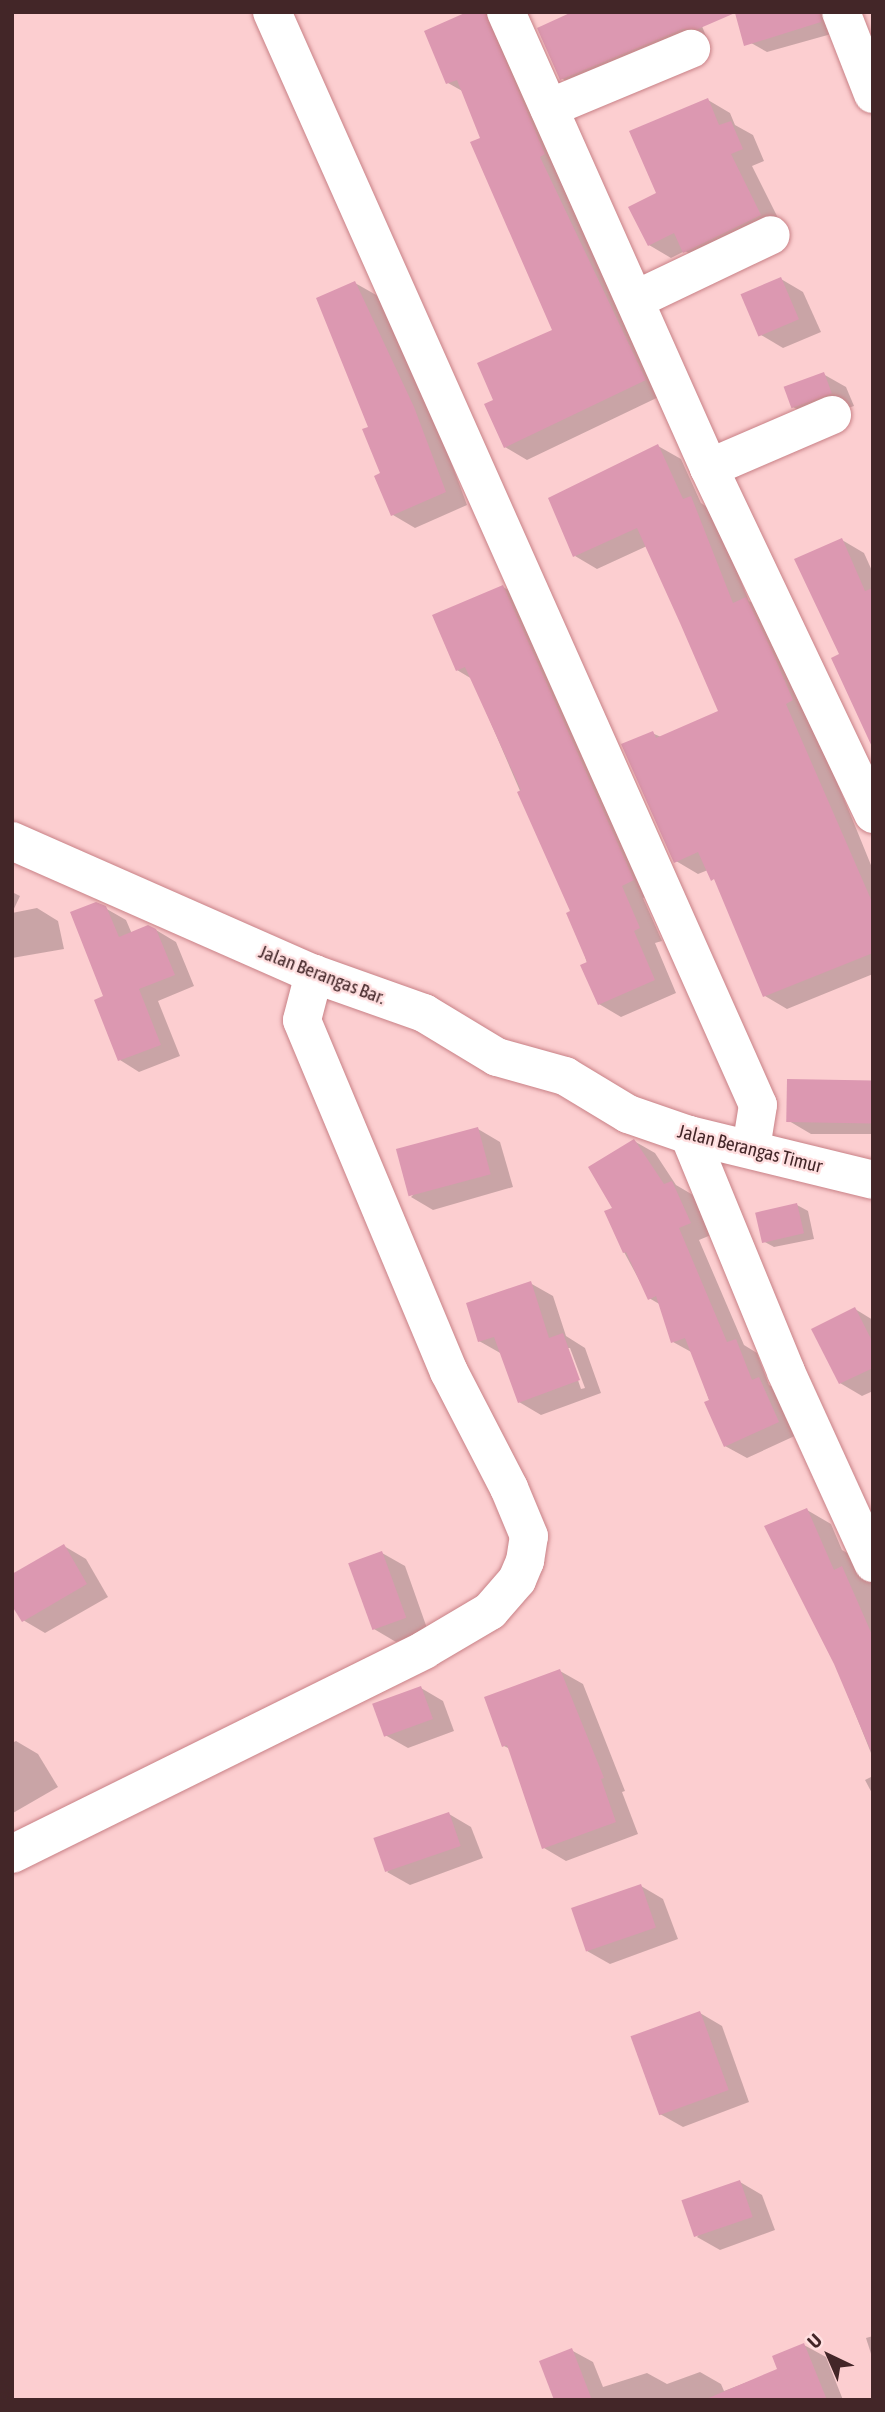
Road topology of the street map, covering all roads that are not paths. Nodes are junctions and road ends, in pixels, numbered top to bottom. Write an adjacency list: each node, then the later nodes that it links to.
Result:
1 (272, 12): 16 (street)
2 (506, 12): 6 (street)
3 (841, 12): 5 (street)
4 (691, 49): 6 (street)
5 (873, 94)
6 (549, 108): 8 (street)
7 (771, 235): 8 (street)
8 (637, 299): 10 (street)
9 (832, 415): 10 (street)
10 (709, 468): 11 (street)
11 (873, 814)
12 (12, 841): 13 (street, Jalan Berangas Bar.)
13 (314, 974): 14 (street, Jalan Berangas Bar.); 19 (street)
14 (628, 1114): 15 (street, Jalan Berangas Timur)
15 (689, 1135): 16 (street, Jalan Berangas Timur); 18 (street)
16 (751, 1147): 17 (street, Jalan Berangas Timur)
17 (873, 1180)
18 (873, 1563)
19 (12, 1854)

